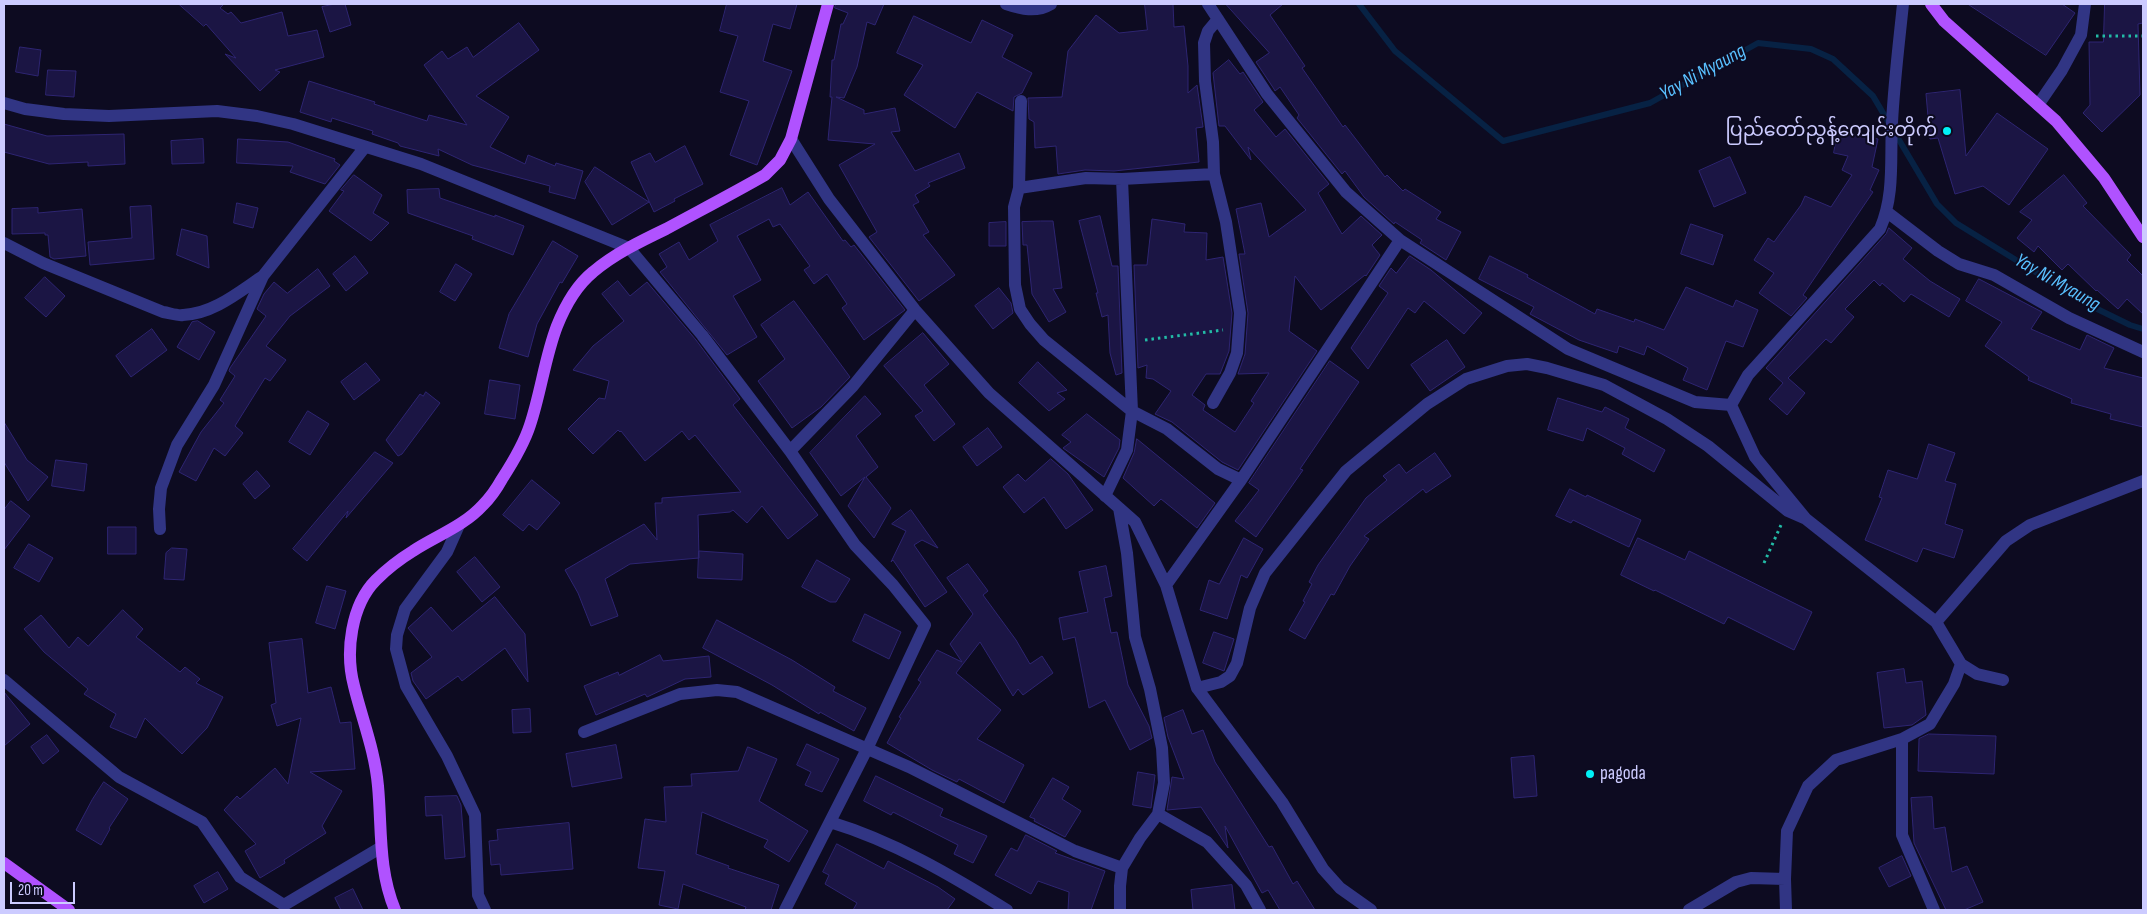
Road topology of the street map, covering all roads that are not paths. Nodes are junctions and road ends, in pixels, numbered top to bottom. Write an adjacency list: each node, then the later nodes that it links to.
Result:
1 (828, 4): 12 (main road)
2 (1006, 4): 3 (street)
3 (1051, 4)
4 (1208, 4): 8 (street)
5 (1903, 4): 17 (street)
6 (1932, 4): 11 (main road)
7 (2085, 4): 11 (street)
8 (1218, 19): 14 (street); 19 (street)
9 (1021, 101): 16 (street)
10 (4, 103): 13 (street)
11 (2038, 105): 18 (main road)
12 (791, 139): 21 (main road); 23 (street)
13 (365, 147): 21 (street); 22 (street)
14 (1214, 174): 15 (street); 25 (street)
15 (1122, 179): 16 (street); 27 (street)
16 (1020, 188): 27 (street)
17 (1887, 212): 24 (street); 26 (street)
18 (2143, 237)
19 (1400, 240): 26 (street); 29 (street)
20 (4, 243): 22 (street)
21 (629, 248): 28 (street); 34 (main road)
22 (263, 276): 35 (street)
23 (915, 310): 28 (street); 31 (street)
24 (2143, 352)
25 (1213, 402)
26 (1731, 405): 33 (street)
27 (1132, 411): 29 (street); 31 (street)
28 (790, 451): 44 (street)
29 (1241, 480): 36 (street)
30 (2143, 481): 37 (street)
31 (1105, 496): 32 (street)
32 (1120, 508): 36 (street); 45 (street)
33 (1806, 519): 37 (street); 41 (street)
34 (459, 525): 47 (main road); 53 (street)
35 (160, 529)
36 (1166, 585): 41 (street)
37 (1936, 622): 38 (street)
38 (1961, 664): 40 (street); 43 (street)
39 (4, 680): 47 (street)
40 (2002, 680)
41 (1198, 688): 58 (street)
42 (584, 732): 44 (street)
43 (1902, 739): 50 (street); 61 (street)
44 (867, 749): 46 (street); 49 (street)
45 (1158, 814): 49 (street); 57 (street)
46 (830, 822): 54 (street); 55 (street)
47 (380, 848): 52 (main road)
48 (4, 863): 51 (main road)
49 (1122, 868): 56 (street)
50 (1785, 880): 59 (street); 60 (street)
51 (68, 910)
52 (394, 910)
53 (485, 910)
54 (786, 910)
55 (1007, 910)
56 (1120, 910)
57 (1260, 910)
58 (1371, 910)
59 (1689, 910)
60 (1786, 910)
61 (1934, 910)

